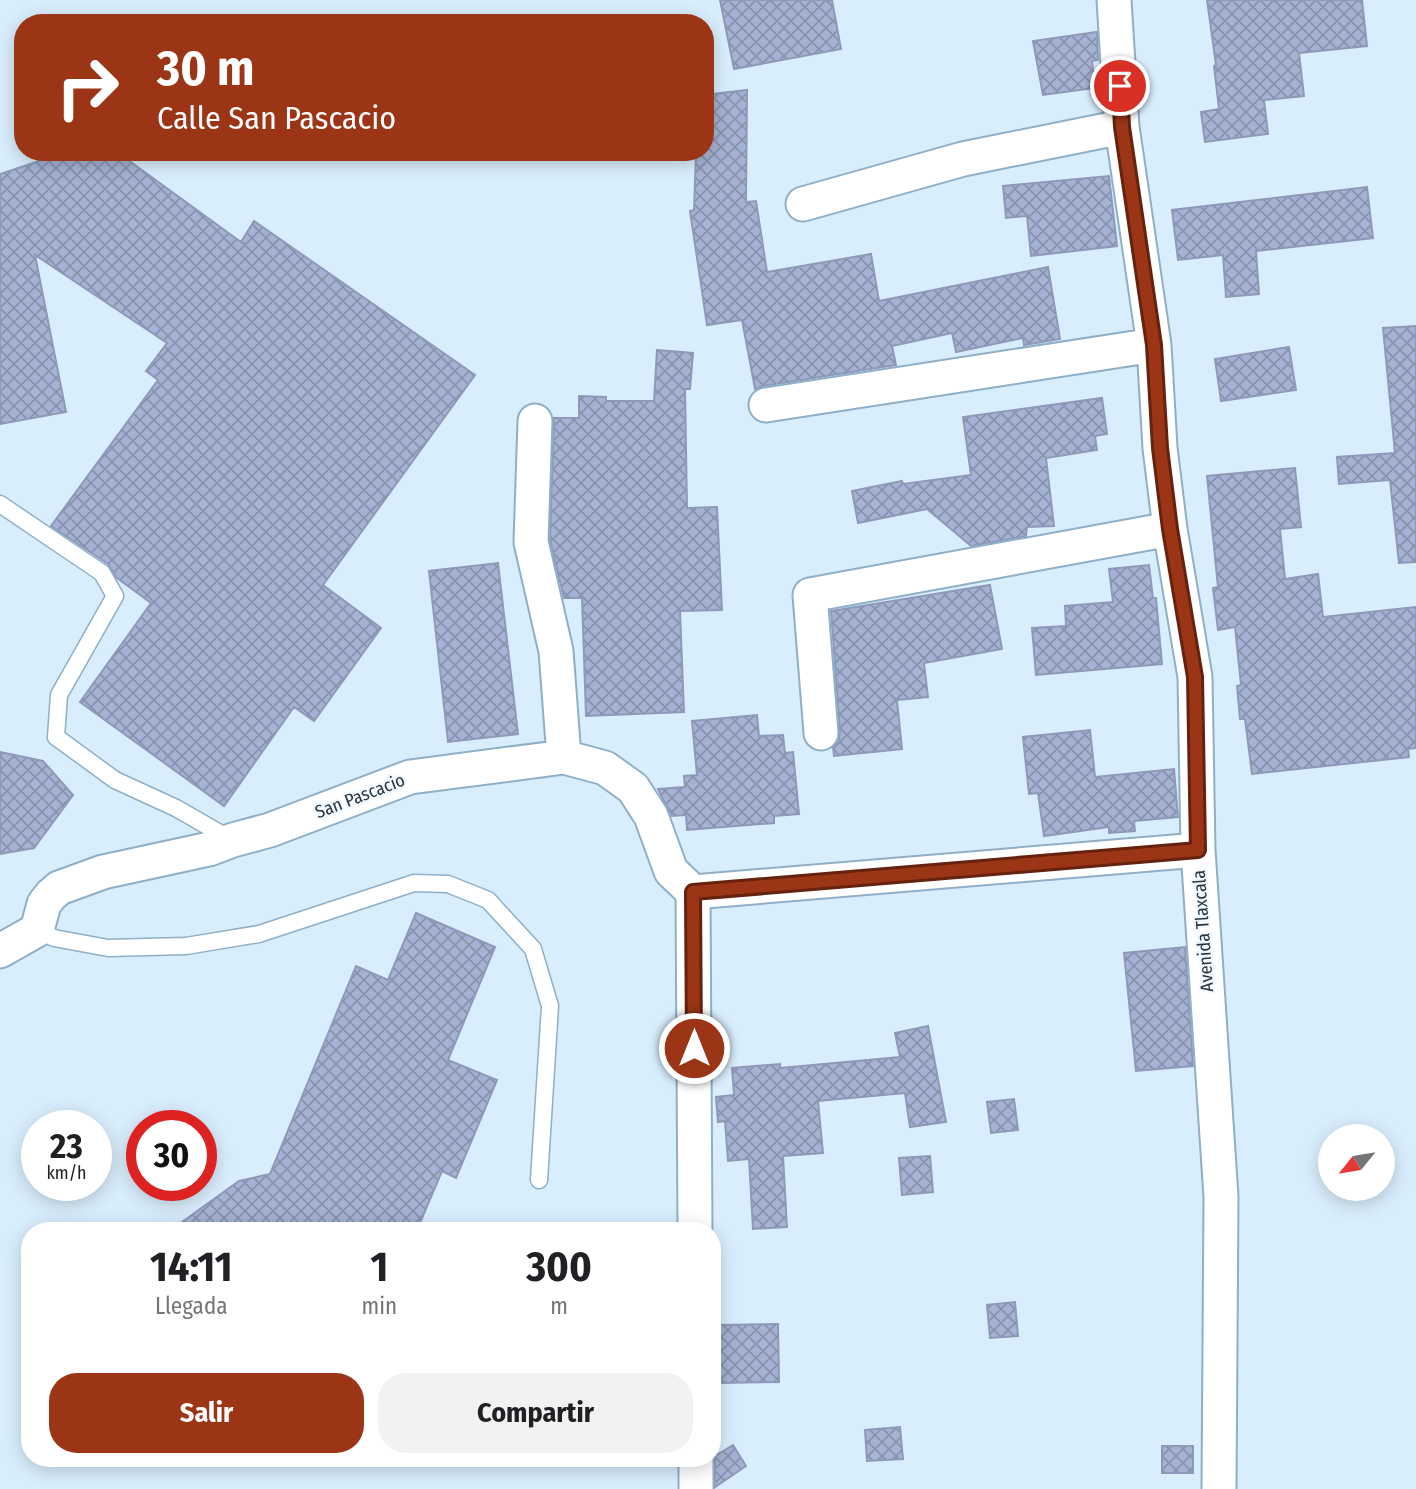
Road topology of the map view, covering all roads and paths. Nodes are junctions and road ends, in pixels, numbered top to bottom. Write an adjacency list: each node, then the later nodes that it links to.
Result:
1 (1114, 0): 2 (street, Avenida Tlaxcala)
2 (1122, 127): 3 (street); 4 (street, Avenida Tlaxcala)
3 (803, 204)
4 (1154, 345): 5 (street); 8 (street, Avenida Tlaxcala)
5 (766, 405)
6 (535, 421): 10 (street)
7 (0, 504): 11 (lane)
8 (1170, 529): 9 (street); 12 (street, Avenida Tlaxcala)
9 (821, 733)
10 (564, 757): 11 (street, San Pascacio); 13 (street, San Pascacio)
11 (233, 840): 14 (street, San Pascacio)
12 (1198, 850): 13 (street); 20 (street, Avenida Tlaxcala)
13 (693, 892): 17 (street)
14 (37, 930): 15 (street); 16 (lane)
15 (0, 951)
16 (539, 1180)
17 (695, 1222)
18 (696, 1467): 19 (street)
19 (696, 1489)
20 (1219, 1489)

